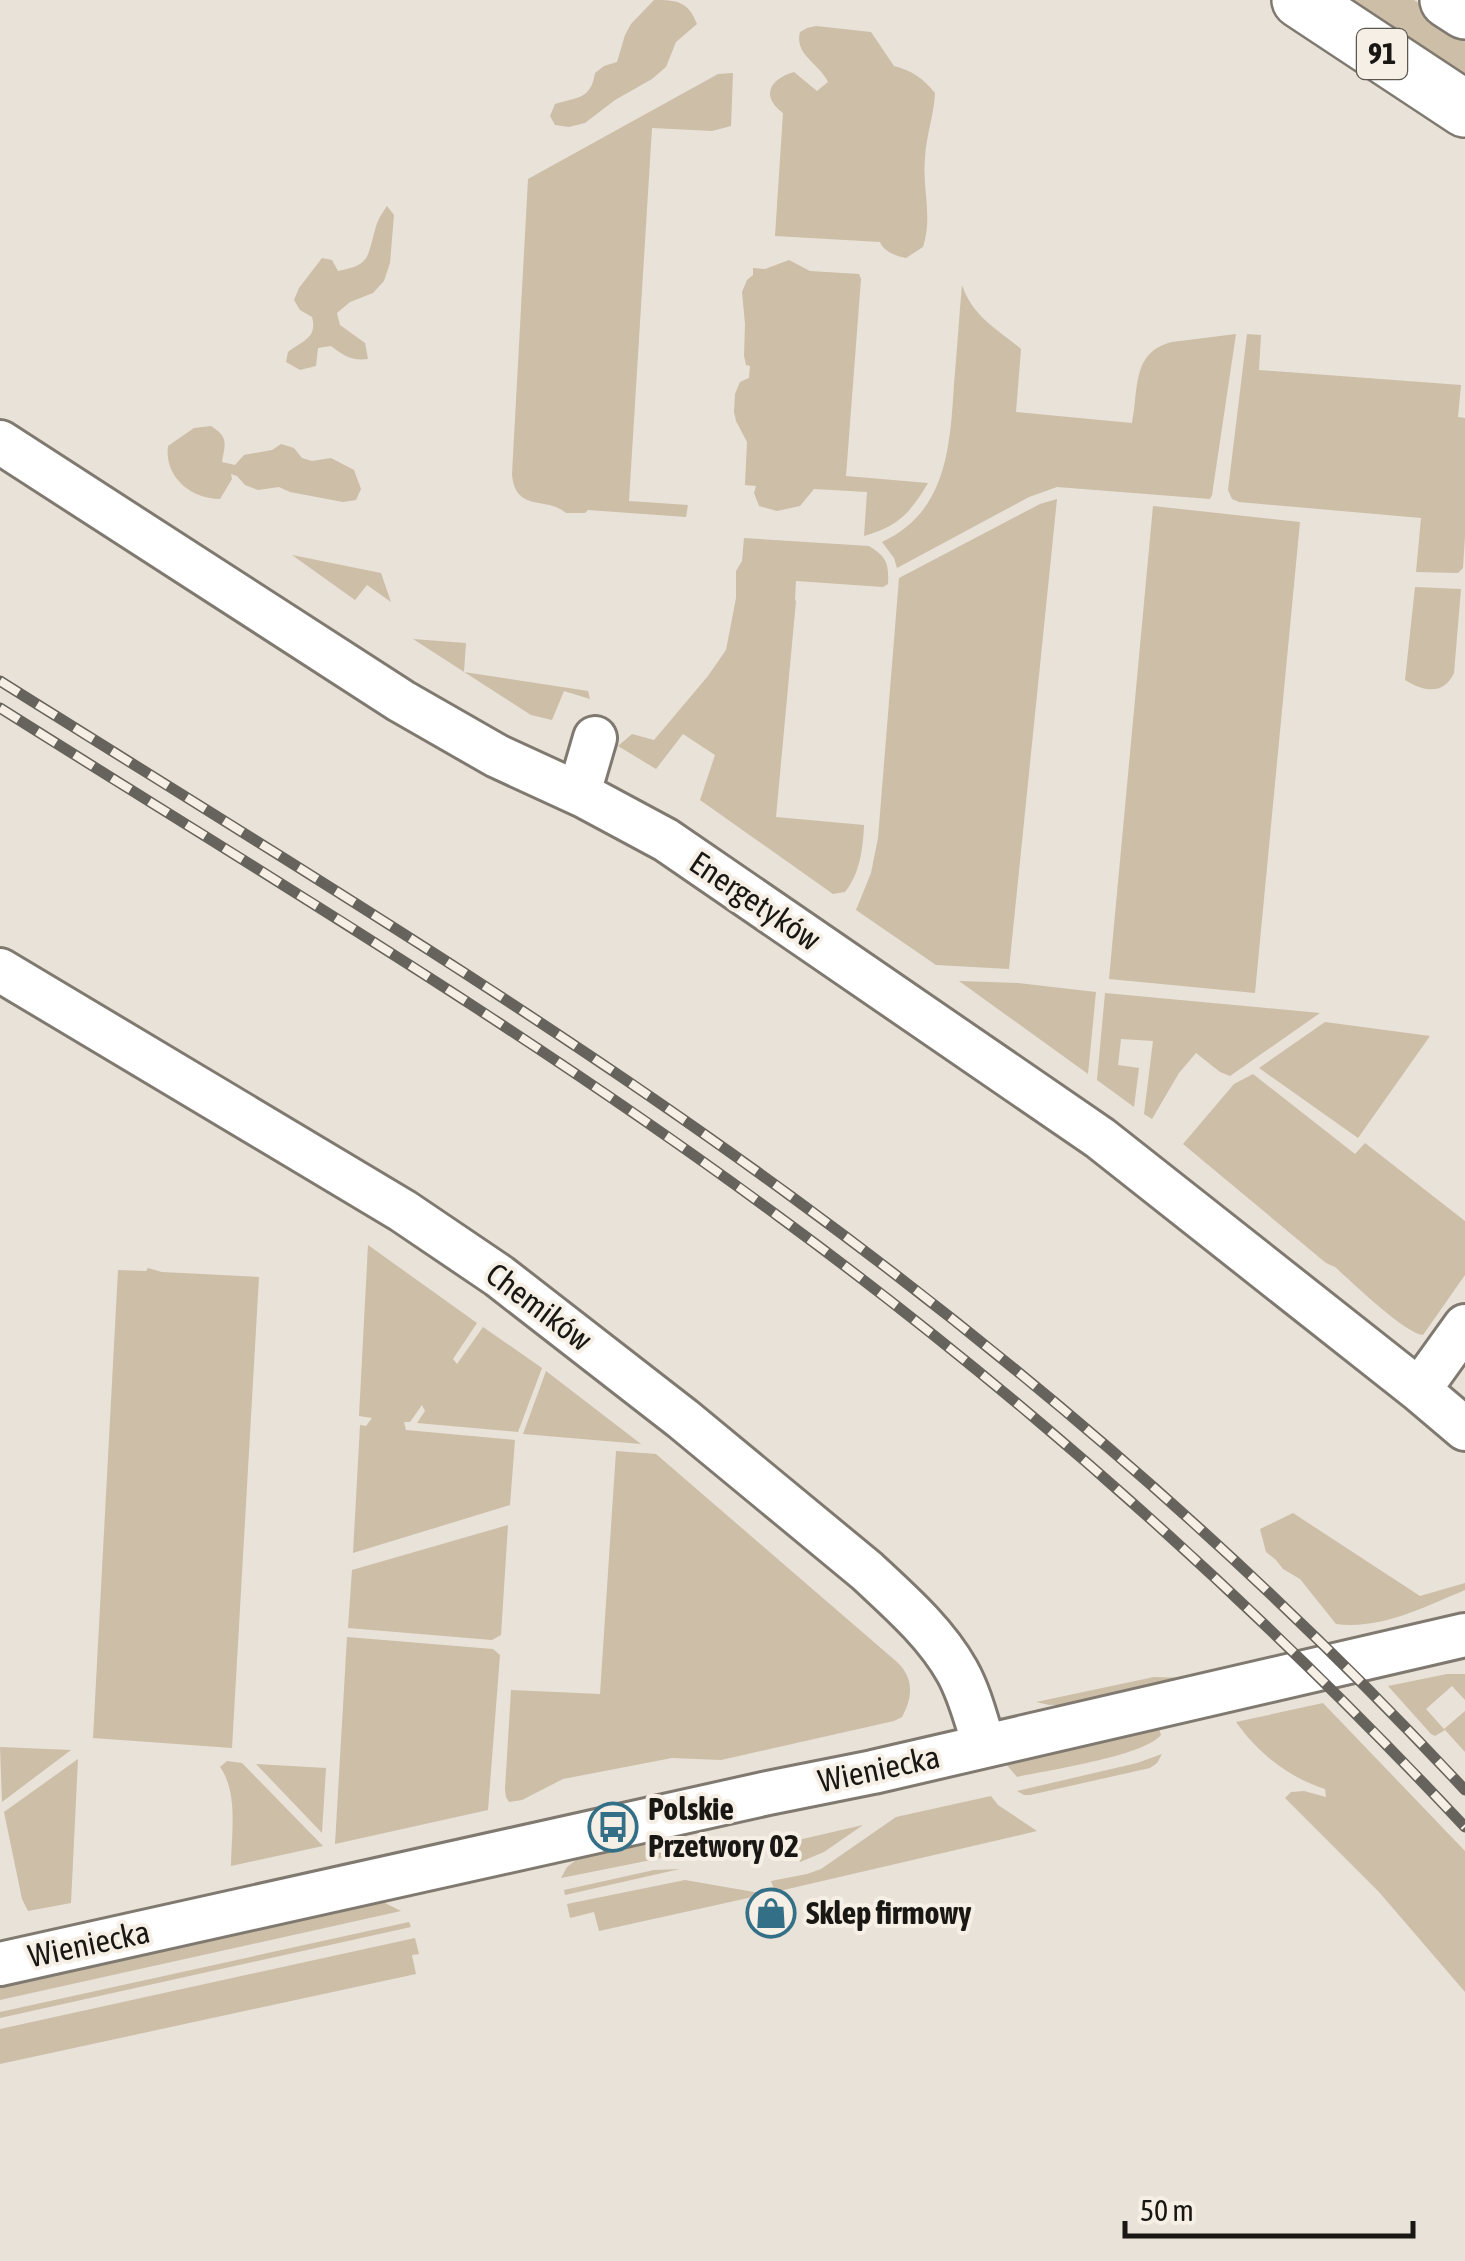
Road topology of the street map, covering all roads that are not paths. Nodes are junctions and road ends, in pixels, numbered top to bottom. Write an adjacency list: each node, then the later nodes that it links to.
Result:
1 (1300, 0): 4 (main road, 91)
2 (1448, 0): 3 (main road)
3 (1465, 11)
4 (1465, 109)
5 (0, 442): 7 (street, Energetyków)
6 (596, 738): 7 (street)
7 (579, 794): 10 (street, Energetyków)
8 (0, 970): 13 (street, Chemików)
9 (1465, 1326): 10 (street)
10 (1420, 1390): 11 (street, Energetyków)
11 (1465, 1429)
12 (1465, 1634): 13 (street, Wieniecka)
13 (984, 1745): 14 (street, Wieniecka)
14 (0, 1964)

